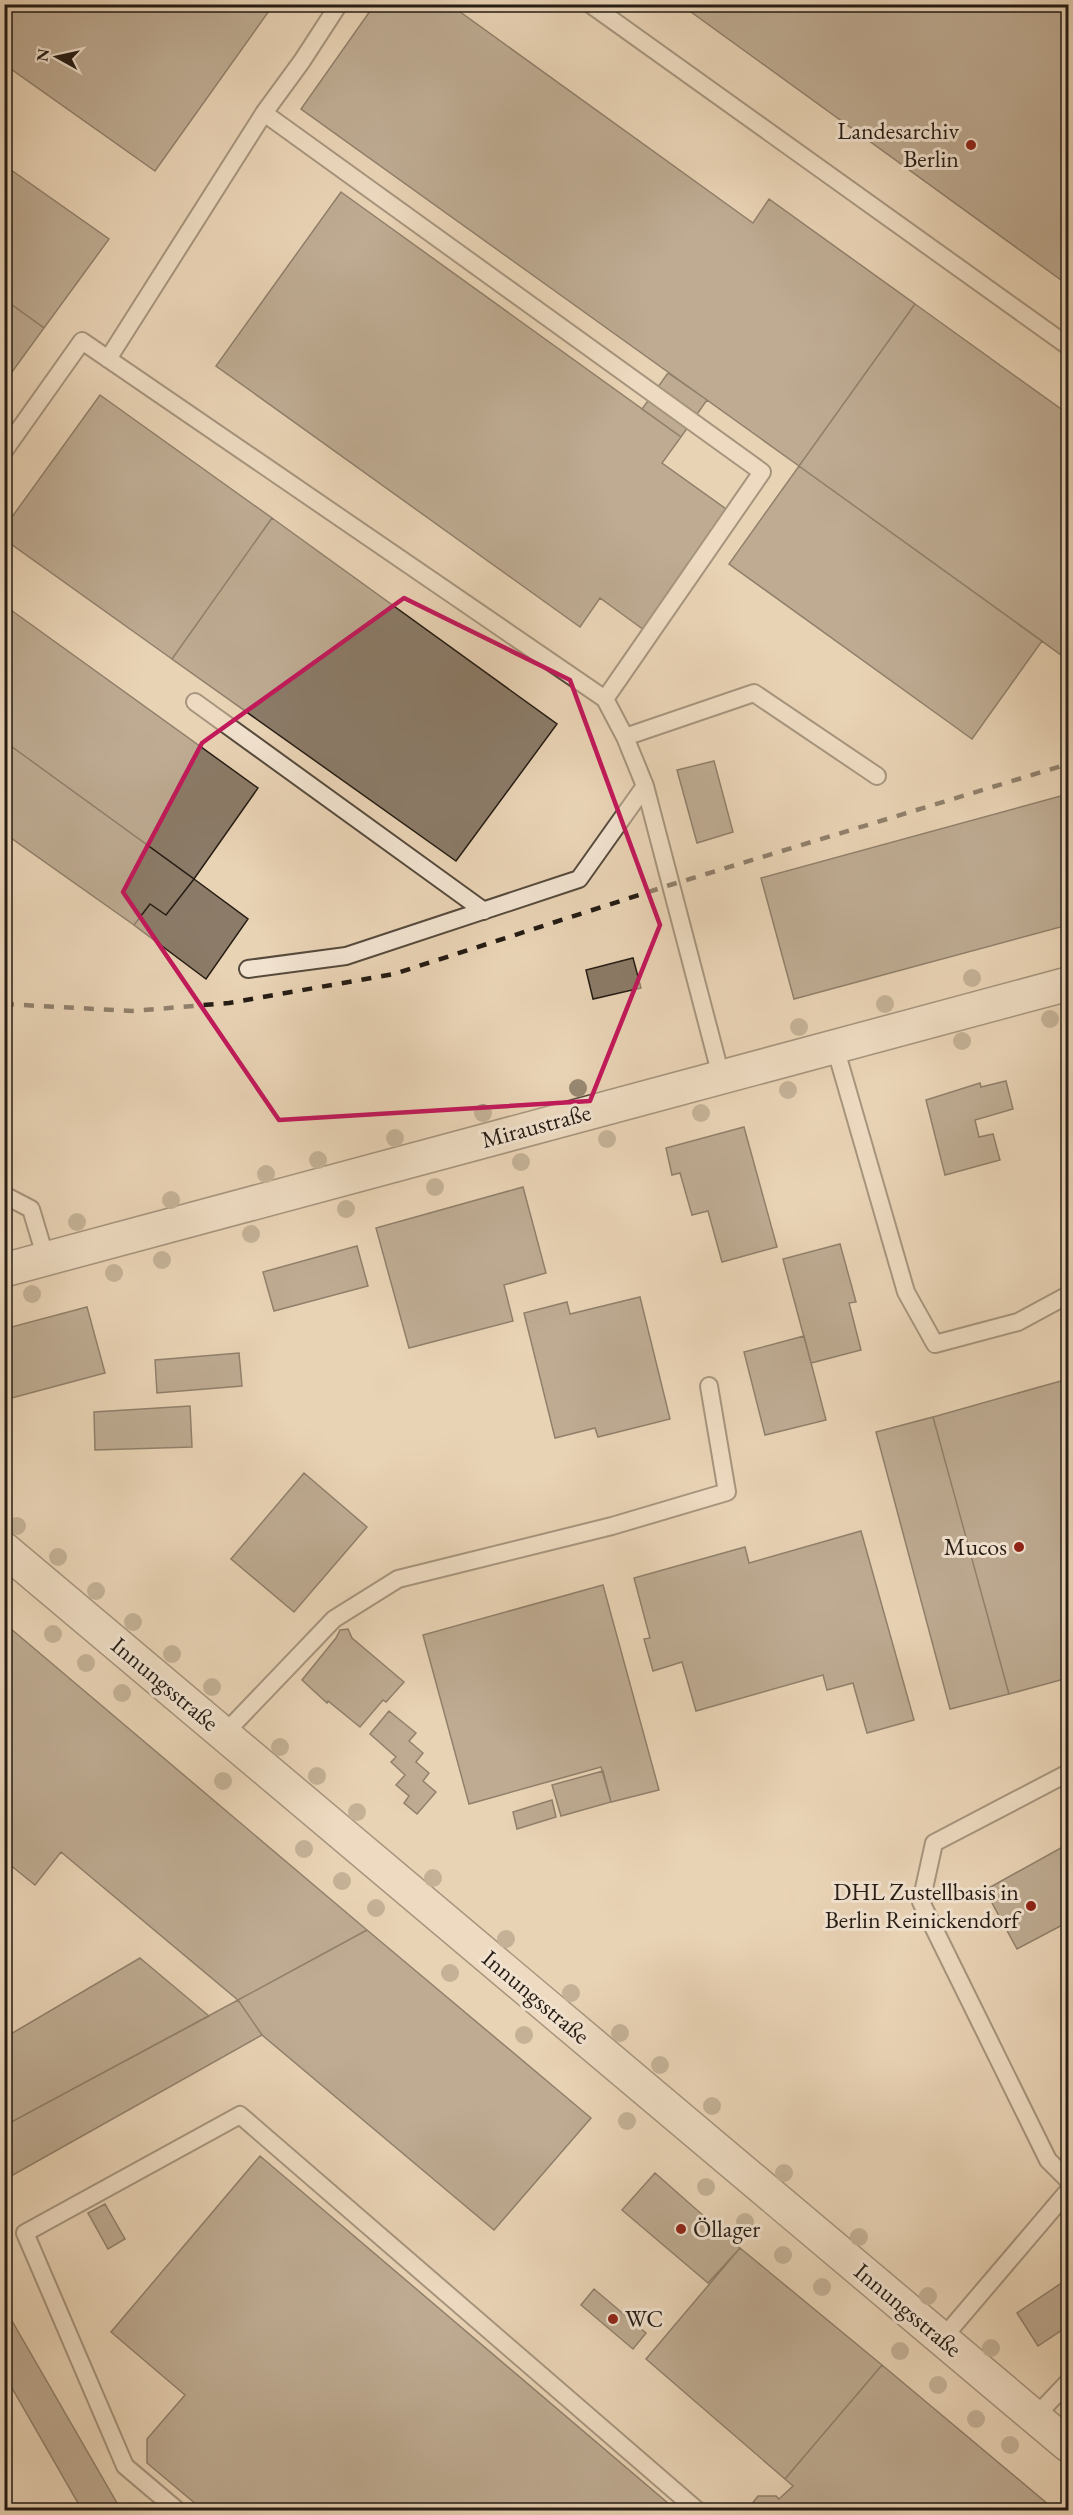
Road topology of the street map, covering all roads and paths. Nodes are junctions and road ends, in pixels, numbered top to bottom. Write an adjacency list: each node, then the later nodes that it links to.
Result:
1 (339, 4): 3 (lane)
2 (590, 4): 4 (lane)
3 (264, 113): 5 (lane); 7 (lane)
4 (1068, 346)
5 (108, 358): 6 (lane); 7 (lane)
6 (4, 451)
7 (605, 699): 9 (lane)
8 (195, 702): 12 (lane)
9 (625, 737): 10 (lane); 11 (lane)
10 (877, 776)
11 (645, 786): 12 (lane); 16 (lane)
12 (484, 911): 13 (lane)
13 (248, 969)
14 (1068, 984): 15 (street, Miraustraße)
15 (835, 1047): 16 (street, Miraustraße); 20 (lane)
16 (721, 1076): 18 (street, Miraustraße)
17 (4, 1195): 18 (lane)
18 (46, 1259): 19 (street, Miraustraße)
19 (4, 1270)
20 (1068, 1295)
21 (709, 1386): 23 (lane)
22 (4, 1549): 23 (street, Innungsstraße)
23 (224, 1734): 27 (street, Innungsstraße)
24 (1068, 1773): 25 (lane)
25 (1068, 2180)
26 (1068, 2191): 27 (lane)
27 (942, 2338): 29 (street, Innungsstraße)
28 (1068, 2382): 29 (lane)
29 (1035, 2416): 30 (street, Innungsstraße)
30 (1068, 2445)
31 (177, 2511): 32 (lane)
32 (697, 2511)

